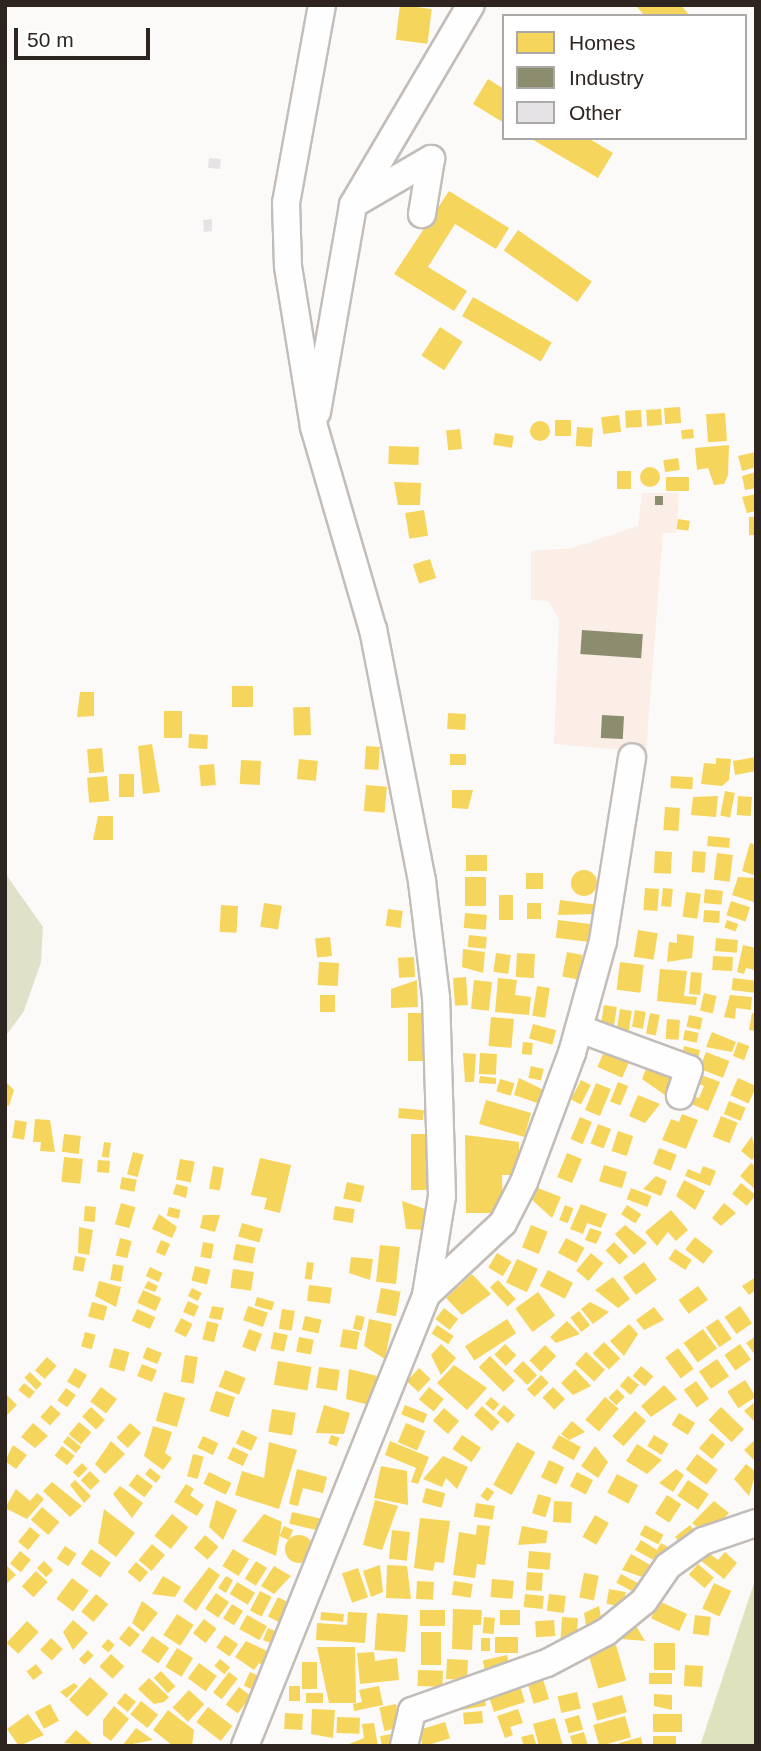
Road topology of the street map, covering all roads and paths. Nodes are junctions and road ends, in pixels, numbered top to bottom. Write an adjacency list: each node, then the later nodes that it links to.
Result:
1 (322, 5): 5 (street)
2 (471, 5): 3 (street)
3 (353, 205): 4 (street); 5 (street)
4 (422, 214)
5 (314, 427): 9 (street)
6 (632, 757): 7 (street)
7 (580, 1030): 8 (street); 9 (street)
8 (680, 1095)
9 (426, 1295): 11 (street)
10 (756, 1522): 12 (street)
11 (245, 1746)
12 (404, 1746)

